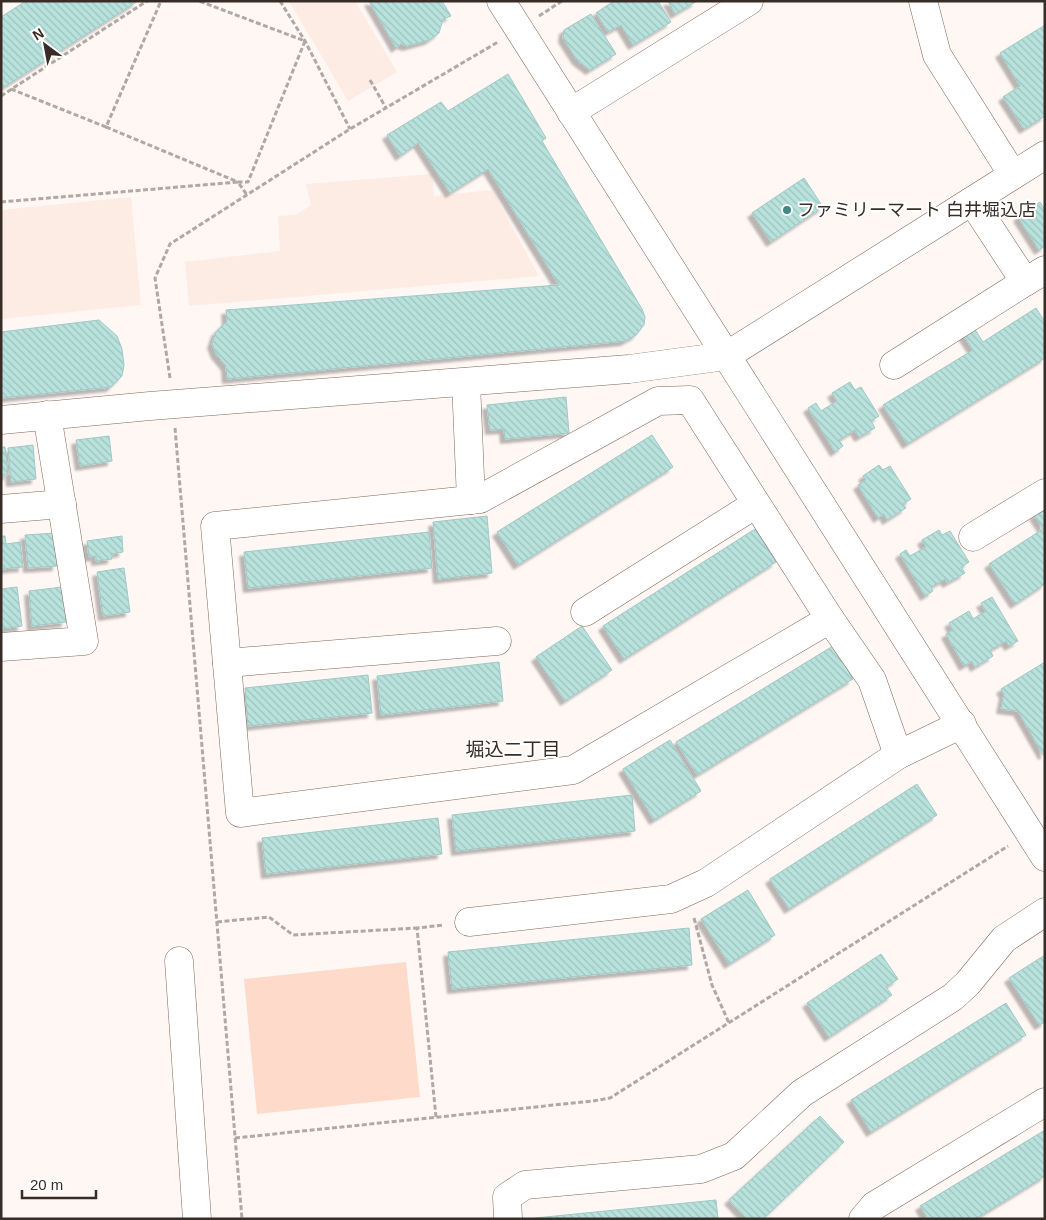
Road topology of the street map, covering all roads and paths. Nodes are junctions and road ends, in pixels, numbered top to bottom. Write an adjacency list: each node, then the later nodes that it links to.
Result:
1 (147, 1): 13 (path)
2 (161, 1): 17 (path)
3 (199, 1): 10 (path)
4 (280, 1): 10 (path)
5 (501, 1): 16 (street)
6 (562, 1): 9 (path)
7 (749, 1): 16 (street)
8 (923, 1): 20 (street)
9 (537, 17)
10 (305, 41): 18 (path); 21 (path)
11 (498, 41): 15 (path)
12 (370, 80): 15 (path)
13 (11, 90): 14 (path); 17 (path)
14 (1, 96)
15 (386, 108): 18 (path)
16 (571, 112): 26 (street)
17 (106, 127): 21 (path)
18 (350, 129): 22 (path)
19 (1045, 155): 20 (street)
20 (1013, 175): 23 (street)
21 (238, 182): 22 (path); 24 (path)
22 (247, 195): 28 (path)
23 (972, 201): 25 (street); 26 (street)
24 (1, 202)
25 (1035, 276): 27 (street)
26 (726, 356): 29 (street); 44 (street)
27 (894, 365)
28 (170, 382)
29 (466, 382): 30 (street); 34 (street)
30 (47, 416): 31 (street); 35 (street)
31 (1, 420)
32 (174, 423): 50 (path)
33 (1045, 493): 38 (street)
34 (471, 500): 36 (street); 43 (street)
35 (62, 504): 37 (street); 42 (street)
36 (756, 504): 39 (street); 40 (street)
37 (1, 509)
38 (973, 537)
39 (585, 612)
40 (830, 619): 43 (street); 45 (street)
41 (497, 641): 43 (street)
42 (1, 647)
43 (227, 663)
44 (962, 724): 45 (street); 46 (street)
45 (898, 755): 48 (street)
46 (1030, 832): 47 (street); 54 (path)
47 (1045, 857)
48 (683, 893): 51 (street); 54 (path)
49 (1045, 912): 60 (street)
50 (217, 922): 52 (path); 57 (path)
51 (468, 922): 52 (path)
52 (417, 928): 56 (path)
53 (179, 962): 58 (street)
54 (729, 1023): 56 (path)
55 (1045, 1102): 61 (street)
56 (436, 1117): 57 (path)
57 (236, 1138): 59 (path)
58 (196, 1219)
59 (242, 1219)
60 (508, 1219)
61 (863, 1219)

